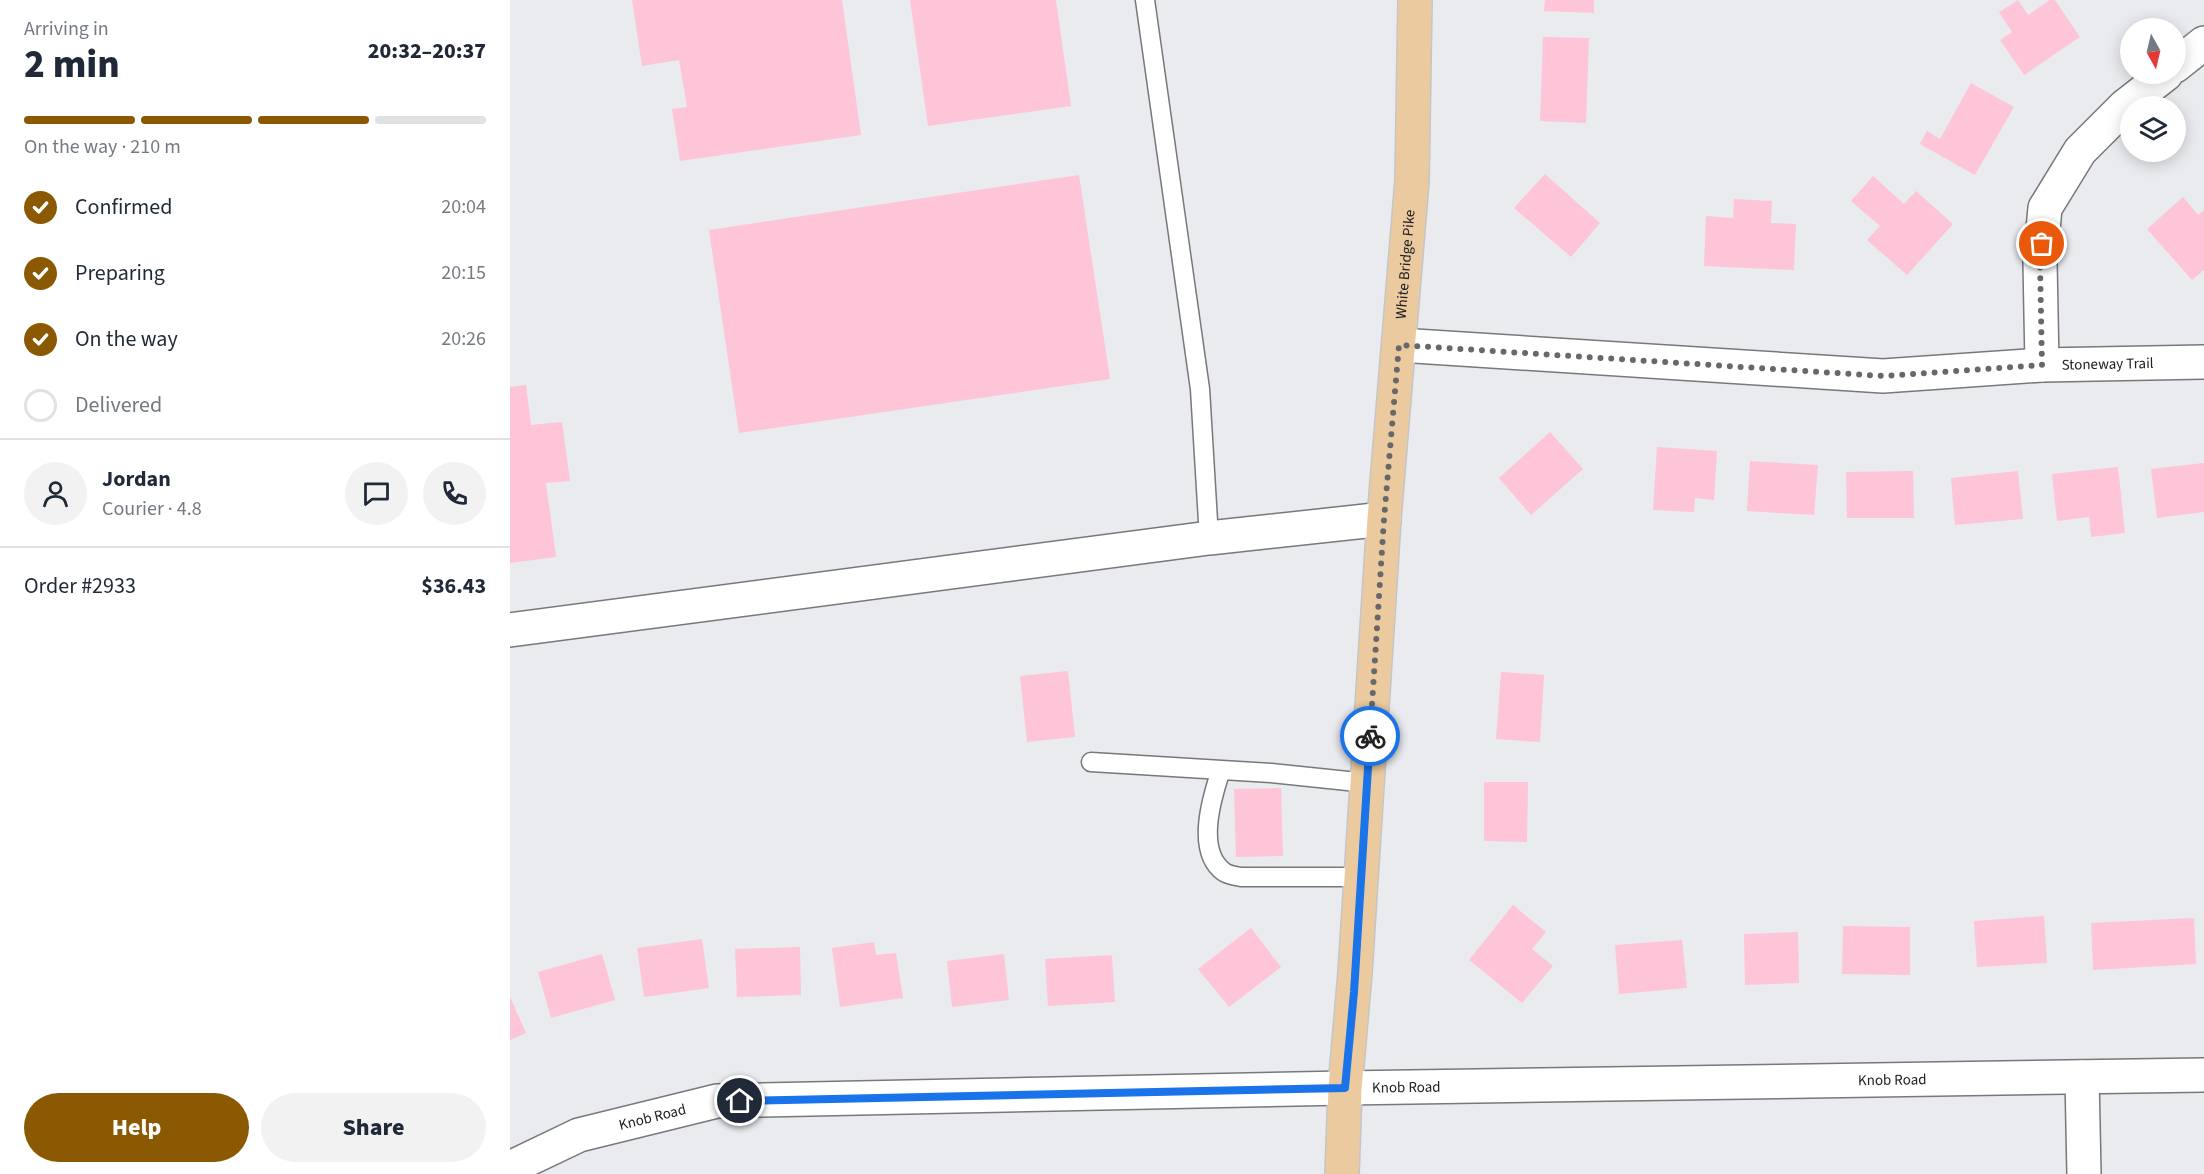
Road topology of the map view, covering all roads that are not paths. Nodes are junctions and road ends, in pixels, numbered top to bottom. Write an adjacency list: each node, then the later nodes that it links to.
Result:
1 (1145, 0): 10 (lane)
2 (1415, 0): 6 (main road, White Bridge Pike)
3 (2204, 43): 4 (street)
4 (2186, 57)
5 (2153, 84): 8 (street)
6 (1399, 345): 8 (street, Stoneway Trail); 9 (main road, White Bridge Pike)
7 (2204, 362): 8 (street, Stoneway Trail)
8 (2042, 365)
9 (1384, 519): 10 (street); 14 (main road, White Bridge Pike)
10 (1209, 538): 11 (street)
11 (510, 630)
12 (1090, 762): 13 (lane)
13 (1221, 770): 14 (lane); 15 (lane)
14 (1367, 783): 15 (main road, White Bridge Pike)
15 (1361, 877): 18 (main road, White Bridge Pike)
16 (2204, 1075): 17 (street, Knob Road)
17 (2082, 1077): 18 (street, Knob Road); 21 (street)
18 (1345, 1088): 19 (street, Knob Road); 20 (main road, White Bridge Pike)
19 (510, 1168)
20 (1342, 1174)
21 (2084, 1174)

